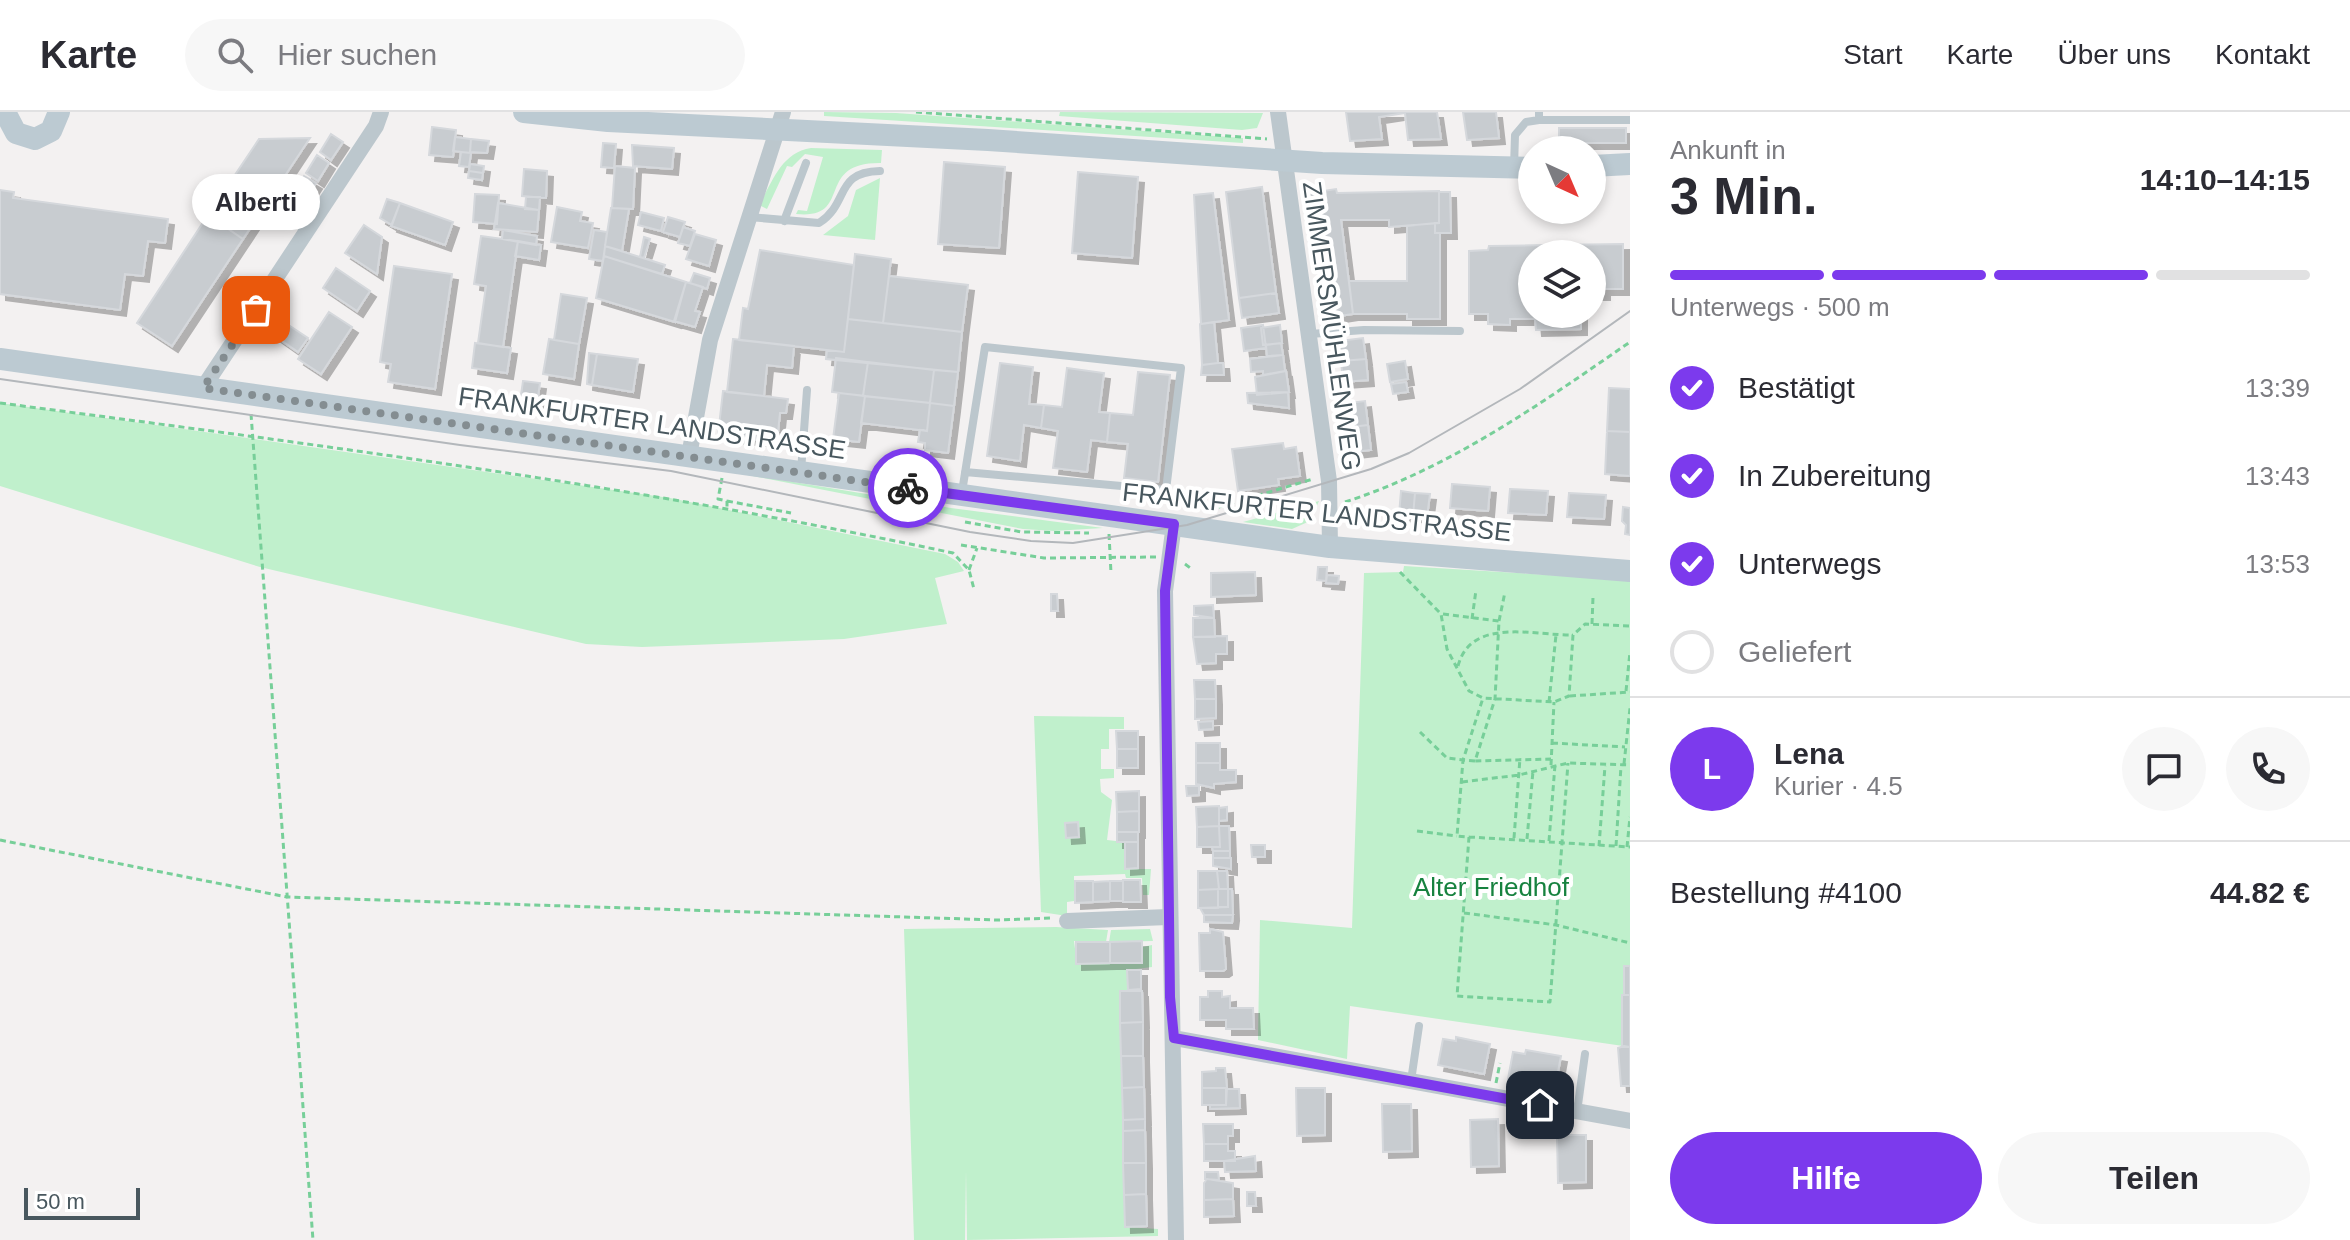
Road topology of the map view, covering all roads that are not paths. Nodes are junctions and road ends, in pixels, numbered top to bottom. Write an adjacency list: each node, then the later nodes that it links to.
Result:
1 (59, 112): 2 (main road); 9 (main road)
2 (76, 112)
3 (381, 112): 22 (street)
4 (524, 112): 7 (main road)
5 (1278, 112): 11 (street, ZIMMERSMÜHLENWEG)
6 (1539, 116): 8 (lane); 10 (lane)
7 (780, 120): 11 (main road); 17 (street)
8 (1630, 120)
9 (5, 124)
10 (1518, 148)
11 (1283, 150): 15 (main road); 20 (street, ZIMMERSMÜHLENWEG)
12 (806, 163): 18 (lane)
13 (1630, 164): 14 (main road)
14 (1606, 165)
15 (1518, 169)
16 (880, 171): 18 (lane)
17 (747, 217): 18 (lane); 24 (street)
18 (784, 221)
19 (1460, 331): 20 (lane)
20 (1310, 334): 29 (street, ZIMMERSMÜHLENWEG)
21 (0, 359): 22 (main road, FRANKFURTER LANDSTRASSE)
22 (203, 388): 24 (main road, FRANKFURTER LANDSTRASSE)
23 (807, 390): 25 (lane)
24 (689, 456): 25 (main road, FRANKFURTER LANDSTRASSE)
25 (801, 472): 27 (main road, FRANKFURTER LANDSTRASSE)
26 (965, 472): 26 (lane); 27 (lane)
27 (961, 496): 28 (main road, FRANKFURTER LANDSTRASSE)
28 (1174, 524): 29 (main road, FRANKFURTER LANDSTRASSE); 31 (street)
29 (1330, 547): 30 (main road, FRANKFURTER LANDSTRASSE)
30 (1630, 571)
31 (1168, 917): 32 (street); 34 (street)
32 (1067, 921)
33 (1419, 1026): 36 (lane)
34 (1174, 1038): 36 (street); 39 (street)
35 (1585, 1054): 37 (lane)
36 (1411, 1081): 37 (street)
37 (1577, 1112): 38 (street)
38 (1630, 1121)
39 (1175, 1240)

